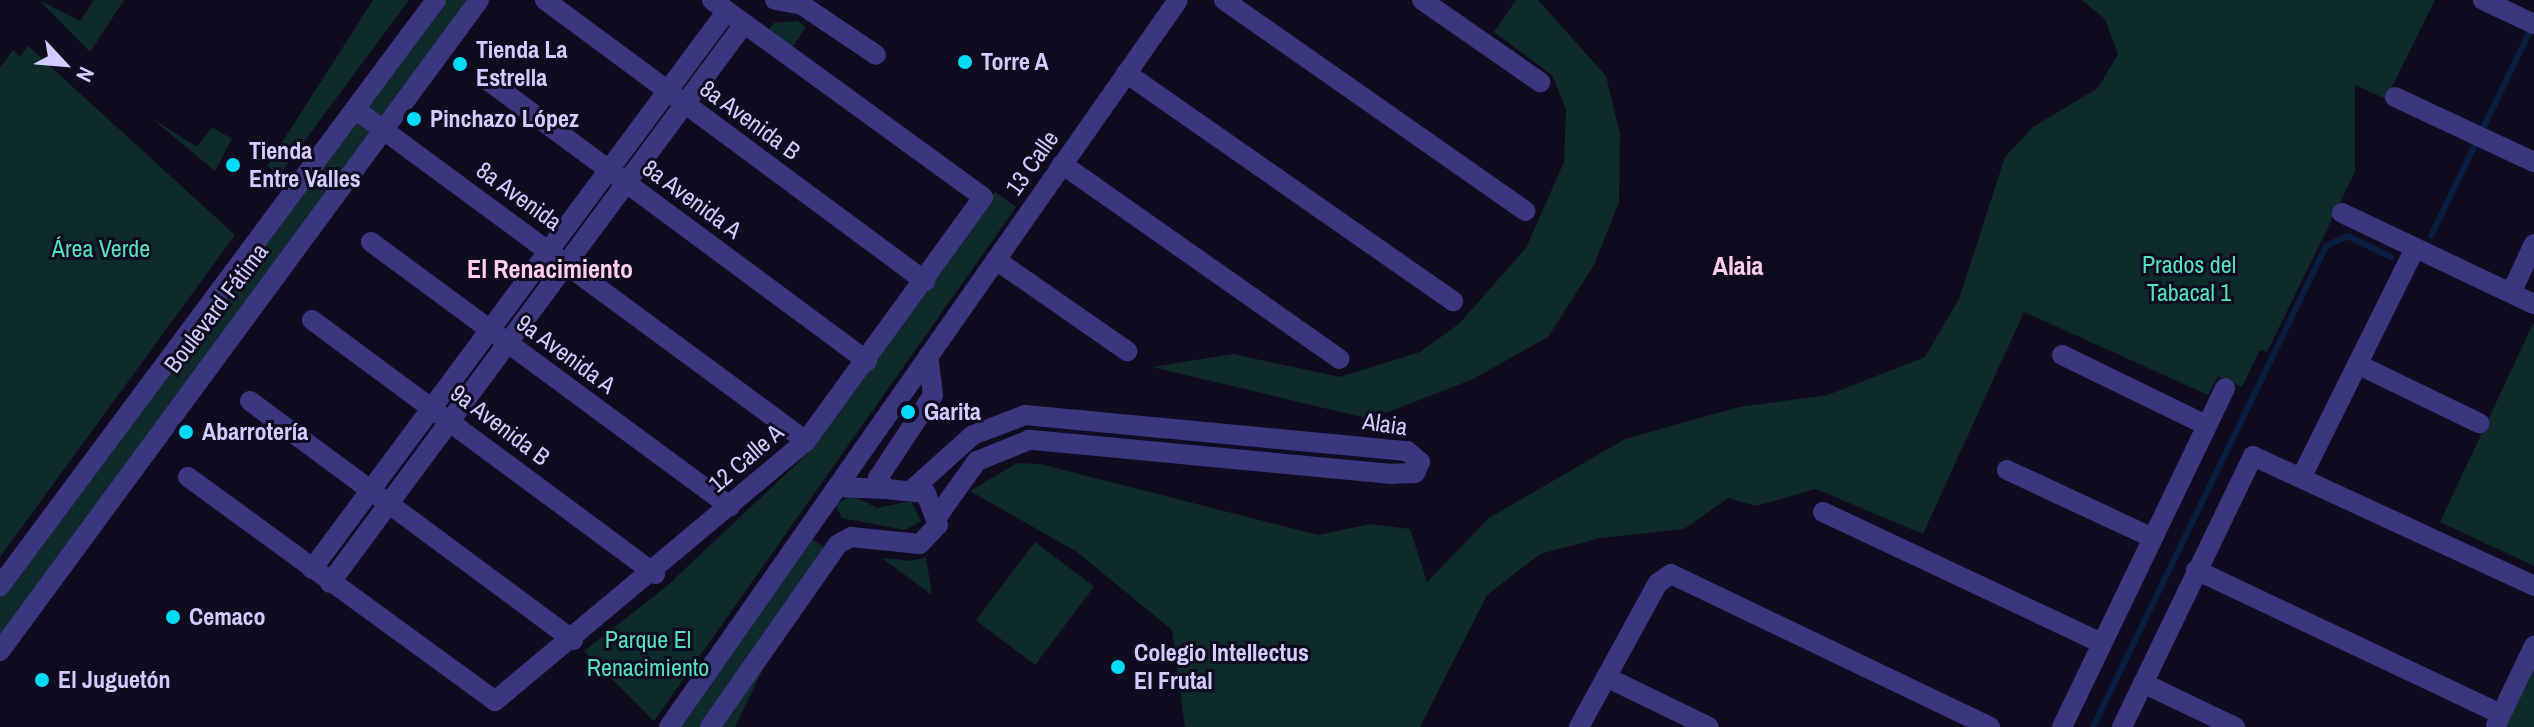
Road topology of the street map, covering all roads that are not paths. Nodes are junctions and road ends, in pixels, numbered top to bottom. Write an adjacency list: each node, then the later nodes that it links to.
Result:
1 (436, 0): 19 (street, Boulevard Fátima)
2 (479, 0): 20 (street, Boulevard Fátima)
3 (545, 0): 17 (street, 8a Avenida B)
4 (775, 0): 9 (street)
5 (1178, 0): 14 (street, 13 Calle)
6 (1224, 0): 24 (street)
7 (1422, 0): 16 (street)
8 (2483, 0): 11 (street)
9 (800, 3): 13 (street)
10 (720, 6): 12 (street); 17 (street)
11 (2528, 21)
12 (744, 24): 17 (street); 31 (street, 12 Calle A)
13 (876, 55)
14 (1126, 73): 22 (street, 13 Calle); 33 (street)
15 (486, 79): 23 (street, 8a Avenida A)
16 (1540, 82)
17 (676, 97): 23 (street); 31 (street, 8a Avenida B)
18 (2395, 97): 21 (street)
19 (355, 109): 20 (street, 8a Avenida); 55 (street, Boulevard Fátima)
20 (382, 129): 29 (street, 8a Avenida); 58 (street, Boulevard Fátima)
21 (2534, 162)
22 (1062, 164): 30 (street, 13 Calle); 40 (street)
23 (617, 176): 29 (street); 41 (street, 8a Avenida A)
24 (1525, 211)
25 (2342, 213): 28 (street)
26 (371, 242): 36 (street, 9a Avenida A)
27 (2534, 244): 32 (street)
28 (2415, 248): 32 (street); 42 (street)
29 (558, 256): 36 (street); 48 (street, 8a Avenida)
30 (996, 260): 37 (street); 39 (street, 13 Calle)
31 (925, 281): 41 (street, 12 Calle A)
32 (2511, 293): 34 (street)
33 (1453, 301)
34 (2534, 304)
35 (312, 320): 45 (street, 9a Avenida B)
36 (498, 337): 45 (street); 57 (street, 9a Avenida A)
37 (1127, 351)
38 (2062, 355): 47 (street)
39 (928, 356): 52 (street, 13 Calle); 54 (street)
40 (1339, 359)
41 (867, 361): 48 (street, 12 Calle A)
42 (2357, 364): 46 (street); 50 (street)
43 (2225, 388): 47 (street)
44 (250, 401): 56 (street)
45 (441, 414): 56 (street); 65 (street, 9a Avenida B)
46 (2479, 423)
47 (2206, 425): 62 (street)
48 (806, 441): 57 (street, 12 Calle A)
49 (2007, 470): 62 (street)
50 (2302, 476): 64 (street); 68 (street)
51 (188, 477): 66 (street)
52 (837, 487): 54 (street); 61 (street, 13 Calle)
53 (915, 487): 54 (street); 60 (street); 60 (street, Alaia)
54 (886, 489)
55 (68, 491): 58 (street); 67 (street, Boulevard Fátima)
56 (381, 495): 66 (street); 69 (street)
57 (730, 507): 65 (street, 12 Calle A)
58 (96, 512): 72 (street, Boulevard Fátima)
59 (1823, 512): 70 (street)
60 (939, 514): 63 (street)
61 (813, 521): 63 (street); 76 (street, 13 Calle)
62 (2153, 538): 70 (street)
63 (841, 542): 77 (street)
64 (2196, 570): 74 (street); 75 (street)
65 (655, 574): 69 (street, 12 Calle A)
66 (321, 576): 69 (street, 12 Calle A)
67 (0, 586)
68 (2534, 586)
69 (573, 640)
70 (2102, 643): 81 (street)
71 (2534, 646): 75 (street)
72 (0, 651)
73 (1606, 677): 78 (street); 79 (street); 80 (street)
74 (2143, 683): 82 (street); 83 (street)
75 (2498, 721)
76 (669, 727)
77 (710, 727)
78 (1579, 727)
79 (1709, 727)
80 (1990, 727)
81 (2062, 727)
82 (2122, 727)
83 (2235, 727)

